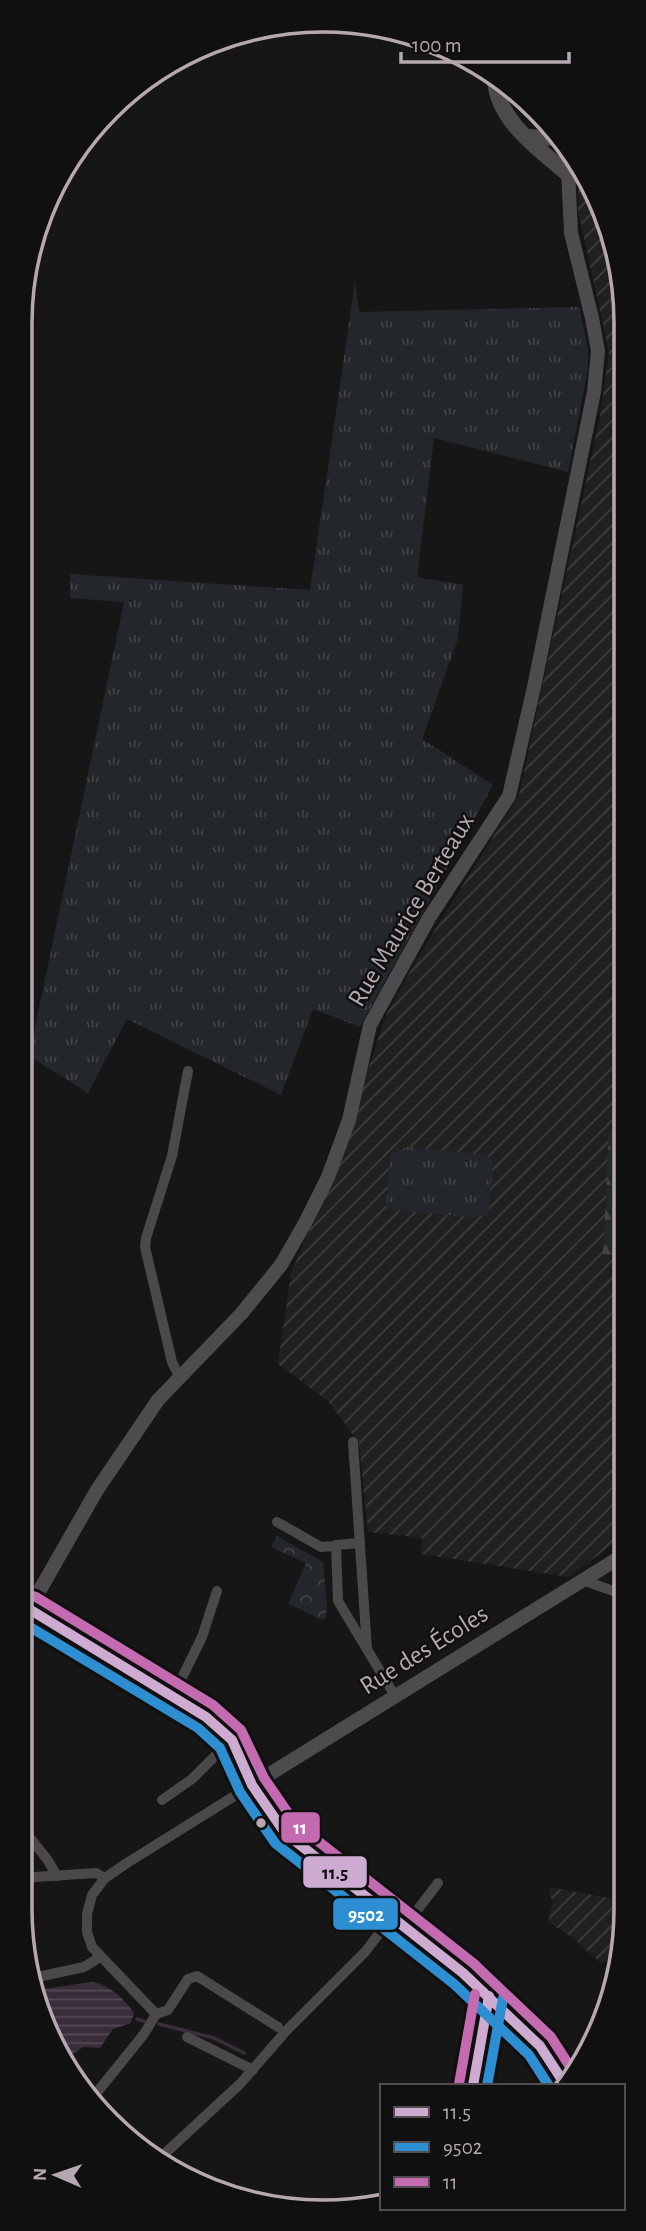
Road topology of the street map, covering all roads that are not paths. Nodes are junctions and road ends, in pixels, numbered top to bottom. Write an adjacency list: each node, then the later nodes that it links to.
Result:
1 (495, 88): 2 (main road)
2 (527, 137): 3 (main road); 5 (main road)
3 (547, 138)
4 (568, 165): 5 (street, Rue Maurice Berteaux)
5 (568, 174): 7 (street, Rue Maurice Berteaux)
6 (188, 1071): 7 (street)
7 (179, 1376): 16 (street, Rue Maurice Berteaux)
8 (353, 1442): 10 (street)
9 (277, 1522): 11 (street)
10 (360, 1544): 11 (street); 18 (street)
11 (336, 1546): 18 (street)
12 (614, 1561): 13 (street, Rue des Écoles)
13 (582, 1580): 15 (street); 19 (street, Rue des Écoles)
14 (217, 1591): 20 (street)
15 (614, 1591)
16 (32, 1597)
17 (32, 1612): 20 (street)
18 (367, 1649): 19 (street)
19 (395, 1696): 22 (street, Rue des Écoles)
20 (172, 1698): 21 (street)
21 (232, 1739): 22 (street); 23 (street)
22 (252, 1785): 27 (street); 29 (street)
23 (162, 1800)
24 (32, 1841): 25 (street)
25 (57, 1876): 26 (street); 27 (street)
26 (32, 1877)
27 (105, 1878): 31 (street)
28 (438, 1883): 30 (street)
29 (392, 1917): 30 (street); 37 (street)
30 (405, 1926): 33 (street)
31 (100, 1957): 32 (street); 34 (street)
32 (40, 1977)
33 (489, 1996): 38 (street); 39 (street)
34 (156, 2014): 35 (street); 40 (street)
35 (278, 2027)
36 (187, 2037): 37 (street)
37 (253, 2070): 41 (street)
38 (560, 2077)
39 (473, 2084)
40 (97, 2092)
41 (165, 2153)

